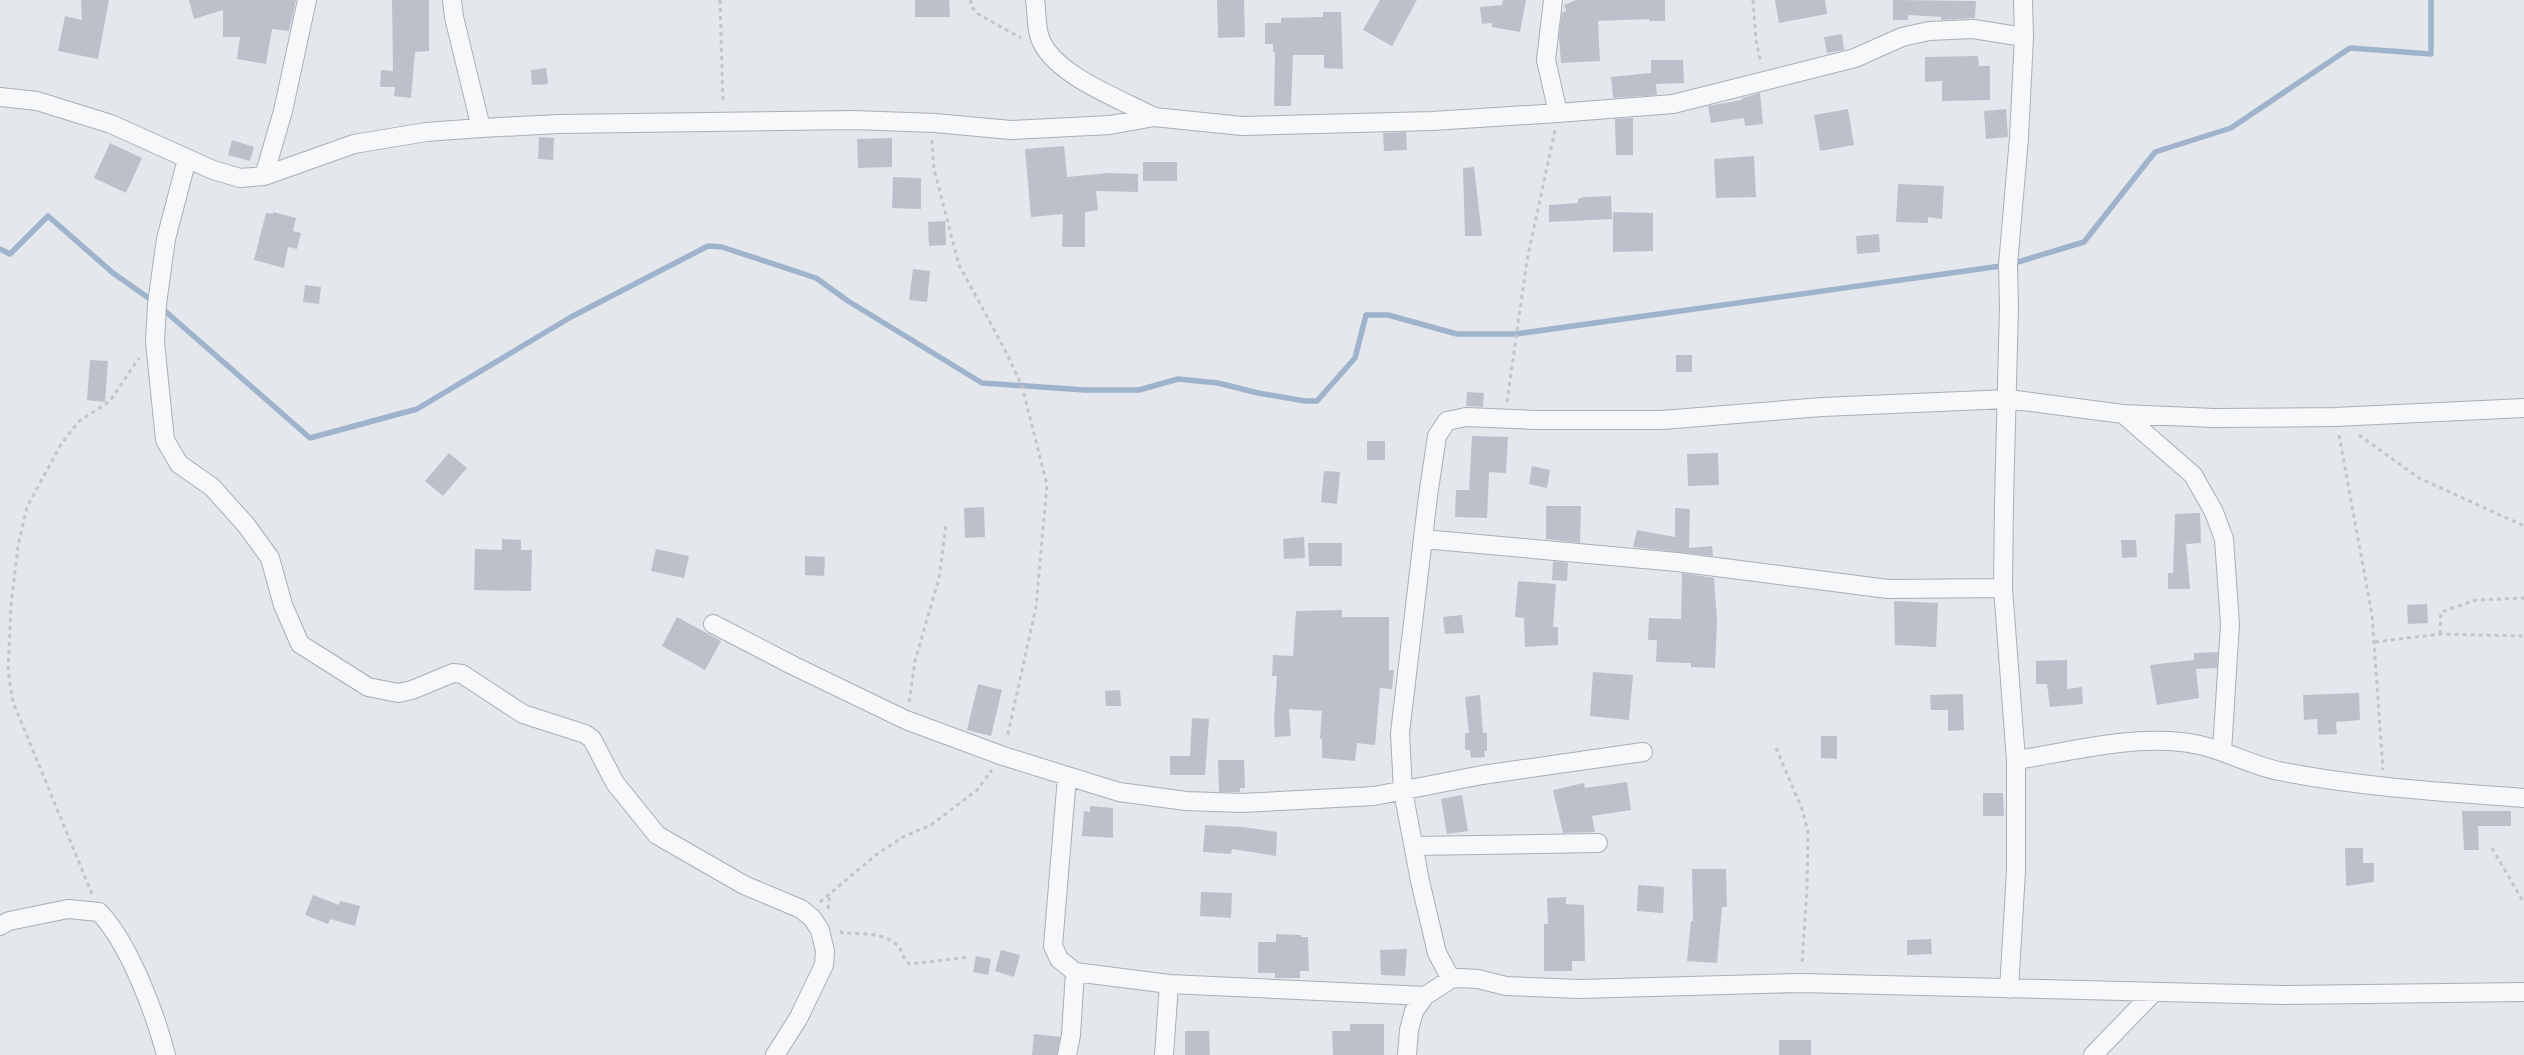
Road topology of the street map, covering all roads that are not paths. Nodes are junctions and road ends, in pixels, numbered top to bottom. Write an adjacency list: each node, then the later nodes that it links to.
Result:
1 (307, 0): 12 (street)
2 (452, 0): 10 (street)
3 (1035, 0): 9 (street)
4 (1553, 0): 8 (street)
5 (2023, 0): 6 (street)
6 (2024, 36): 8 (street); 13 (street)
7 (0, 97): 11 (street)
8 (1558, 113): 9 (street)
9 (1154, 117): 10 (street)
10 (482, 128): 12 (street)
11 (187, 159): 12 (street); 36 (street)
12 (264, 176)
13 (2008, 399): 15 (street); 16 (street); 17 (street)
14 (2524, 408): 15 (street)
15 (2123, 414): 19 (street)
16 (1423, 539): 17 (street); 23 (street)
17 (2003, 588): 21 (street)
18 (713, 624): 22 (street)
19 (2222, 751): 21 (street); 24 (street)
20 (1643, 752): 23 (street)
21 (2016, 760): 31 (street)
22 (1067, 777): 23 (street); 28 (street)
23 (1403, 791): 26 (street)
24 (2524, 798)
25 (1598, 843): 26 (street)
26 (1415, 846): 29 (street)
27 (0, 926): 35 (street)
28 (1074, 972): 30 (street); 37 (street)
29 (1451, 979): 31 (street); 34 (street)
30 (1169, 984): 34 (street); 38 (street)
31 (2009, 989): 32 (street)
32 (2154, 992): 33 (street); 40 (street)
33 (2524, 992)
34 (1425, 996): 39 (street)
35 (166, 1055)
36 (776, 1055)
37 (1067, 1055)
38 (1164, 1055)
39 (1407, 1055)
40 (2092, 1055)

